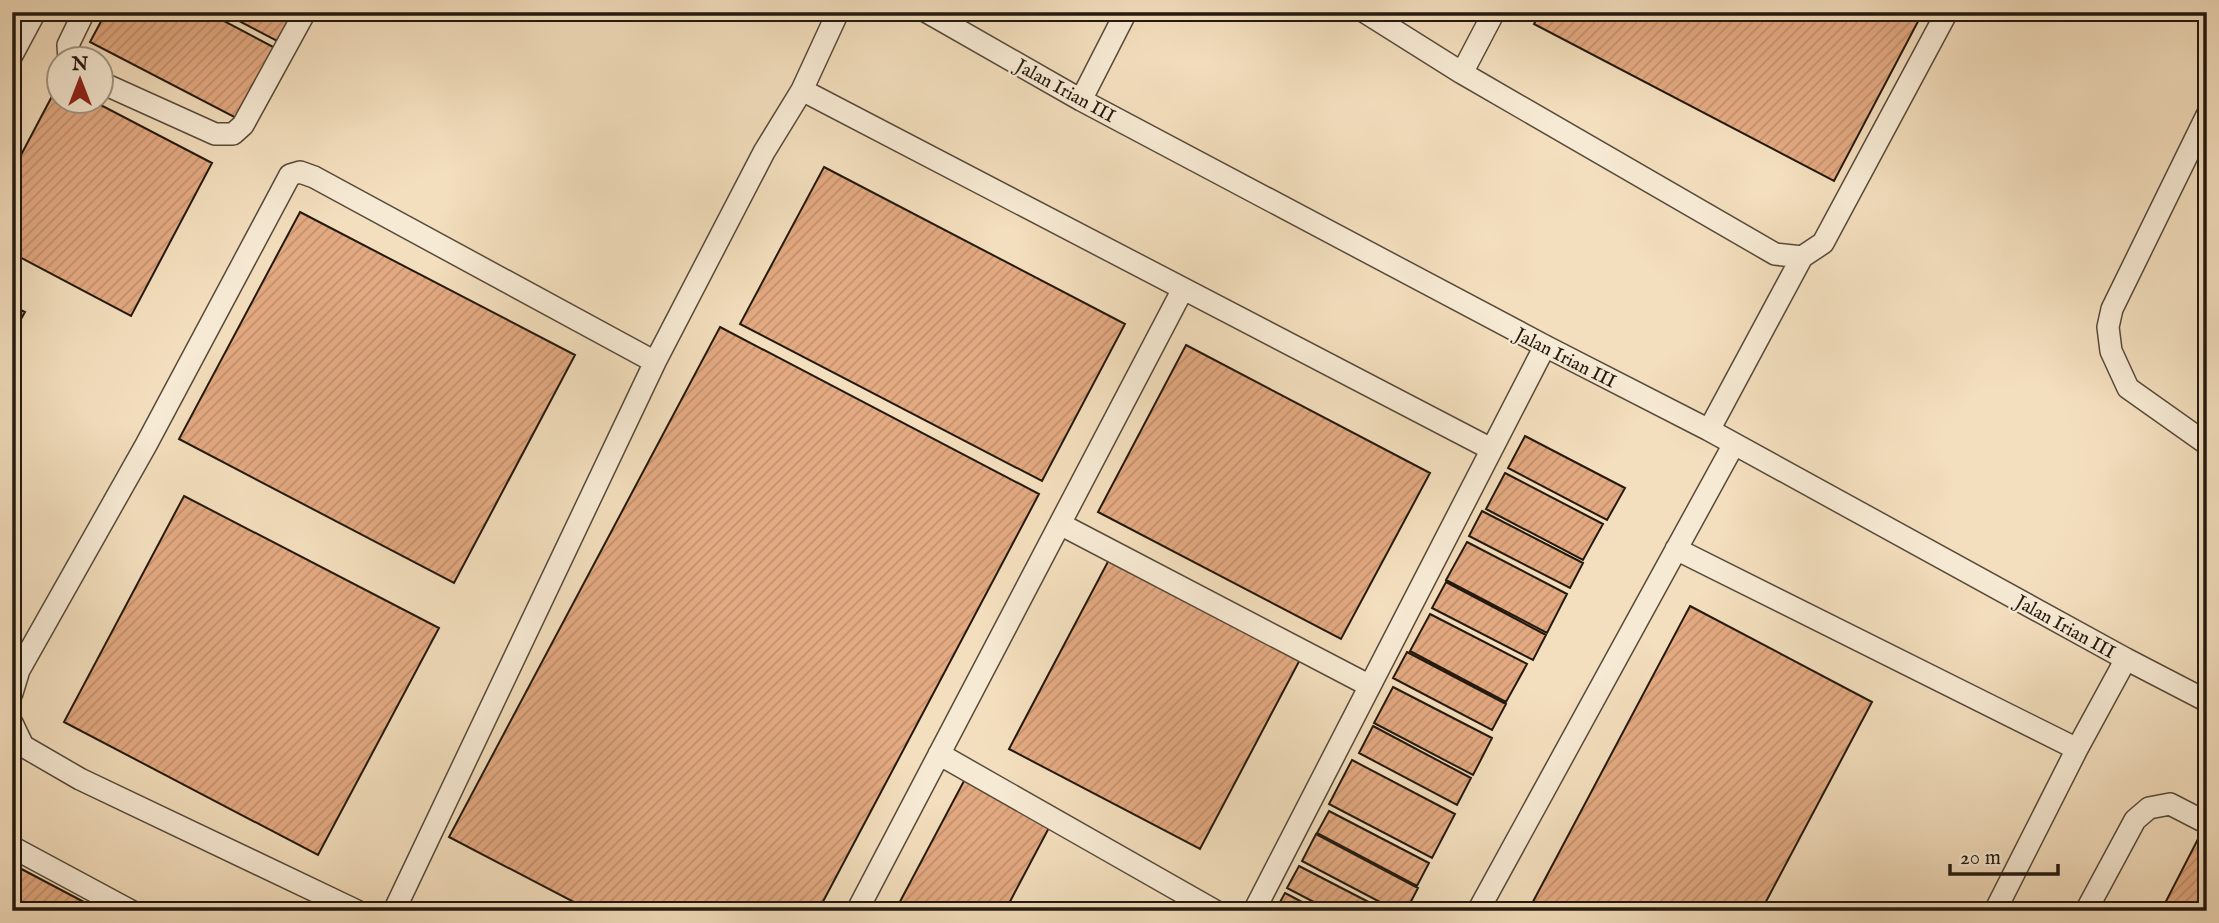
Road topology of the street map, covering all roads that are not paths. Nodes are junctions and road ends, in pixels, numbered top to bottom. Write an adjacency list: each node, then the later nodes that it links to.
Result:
1 (35, 12): 11 (lane)
2 (85, 12): 10 (lane)
3 (305, 12): 13 (lane)
4 (838, 12): 14 (lane)
5 (927, 12): 15 (lane, Jalan Irian III)
6 (1126, 12): 15 (lane)
7 (1365, 12): 12 (lane)
8 (1494, 12): 12 (lane)
9 (1947, 12): 17 (lane)
10 (68, 46)
11 (12, 55)
12 (1462, 73): 17 (lane)
13 (116, 89)
14 (802, 90): 18 (lane); 20 (lane)
15 (1081, 100): 19 (lane, Jalan Irian III)
16 (2207, 115): 23 (lane)
17 (1802, 257): 21 (lane)
18 (1183, 289): 24 (lane); 25 (lane)
19 (1545, 346): 21 (lane, Jalan Irian III); 24 (lane)
20 (655, 362): 29 (lane); 38 (lane)
21 (1709, 430): 22 (lane, Jalan Irian III)
22 (1734, 444): 26 (lane); 27 (lane, Jalan Irian III)
23 (2207, 444)
24 (1491, 449): 28 (lane)
25 (1060, 524): 28 (lane); 33 (lane)
26 (1676, 550): 32 (lane); 42 (lane)
27 (2126, 659): 30 (lane, Jalan Irian III); 32 (lane)
28 (1370, 686): 41 (lane)
29 (12, 693)
30 (2207, 701)
31 (12, 723): 37 (lane)
32 (2077, 750): 43 (lane)
33 (939, 754): 39 (lane); 40 (lane)
34 (2207, 823): 44 (lane)
35 (12, 847): 36 (lane)
36 (131, 911)
37 (357, 911)
38 (394, 911)
39 (857, 911)
40 (1215, 911)
41 (1254, 911)
42 (1478, 911)
43 (1995, 911)
44 (2086, 911)

